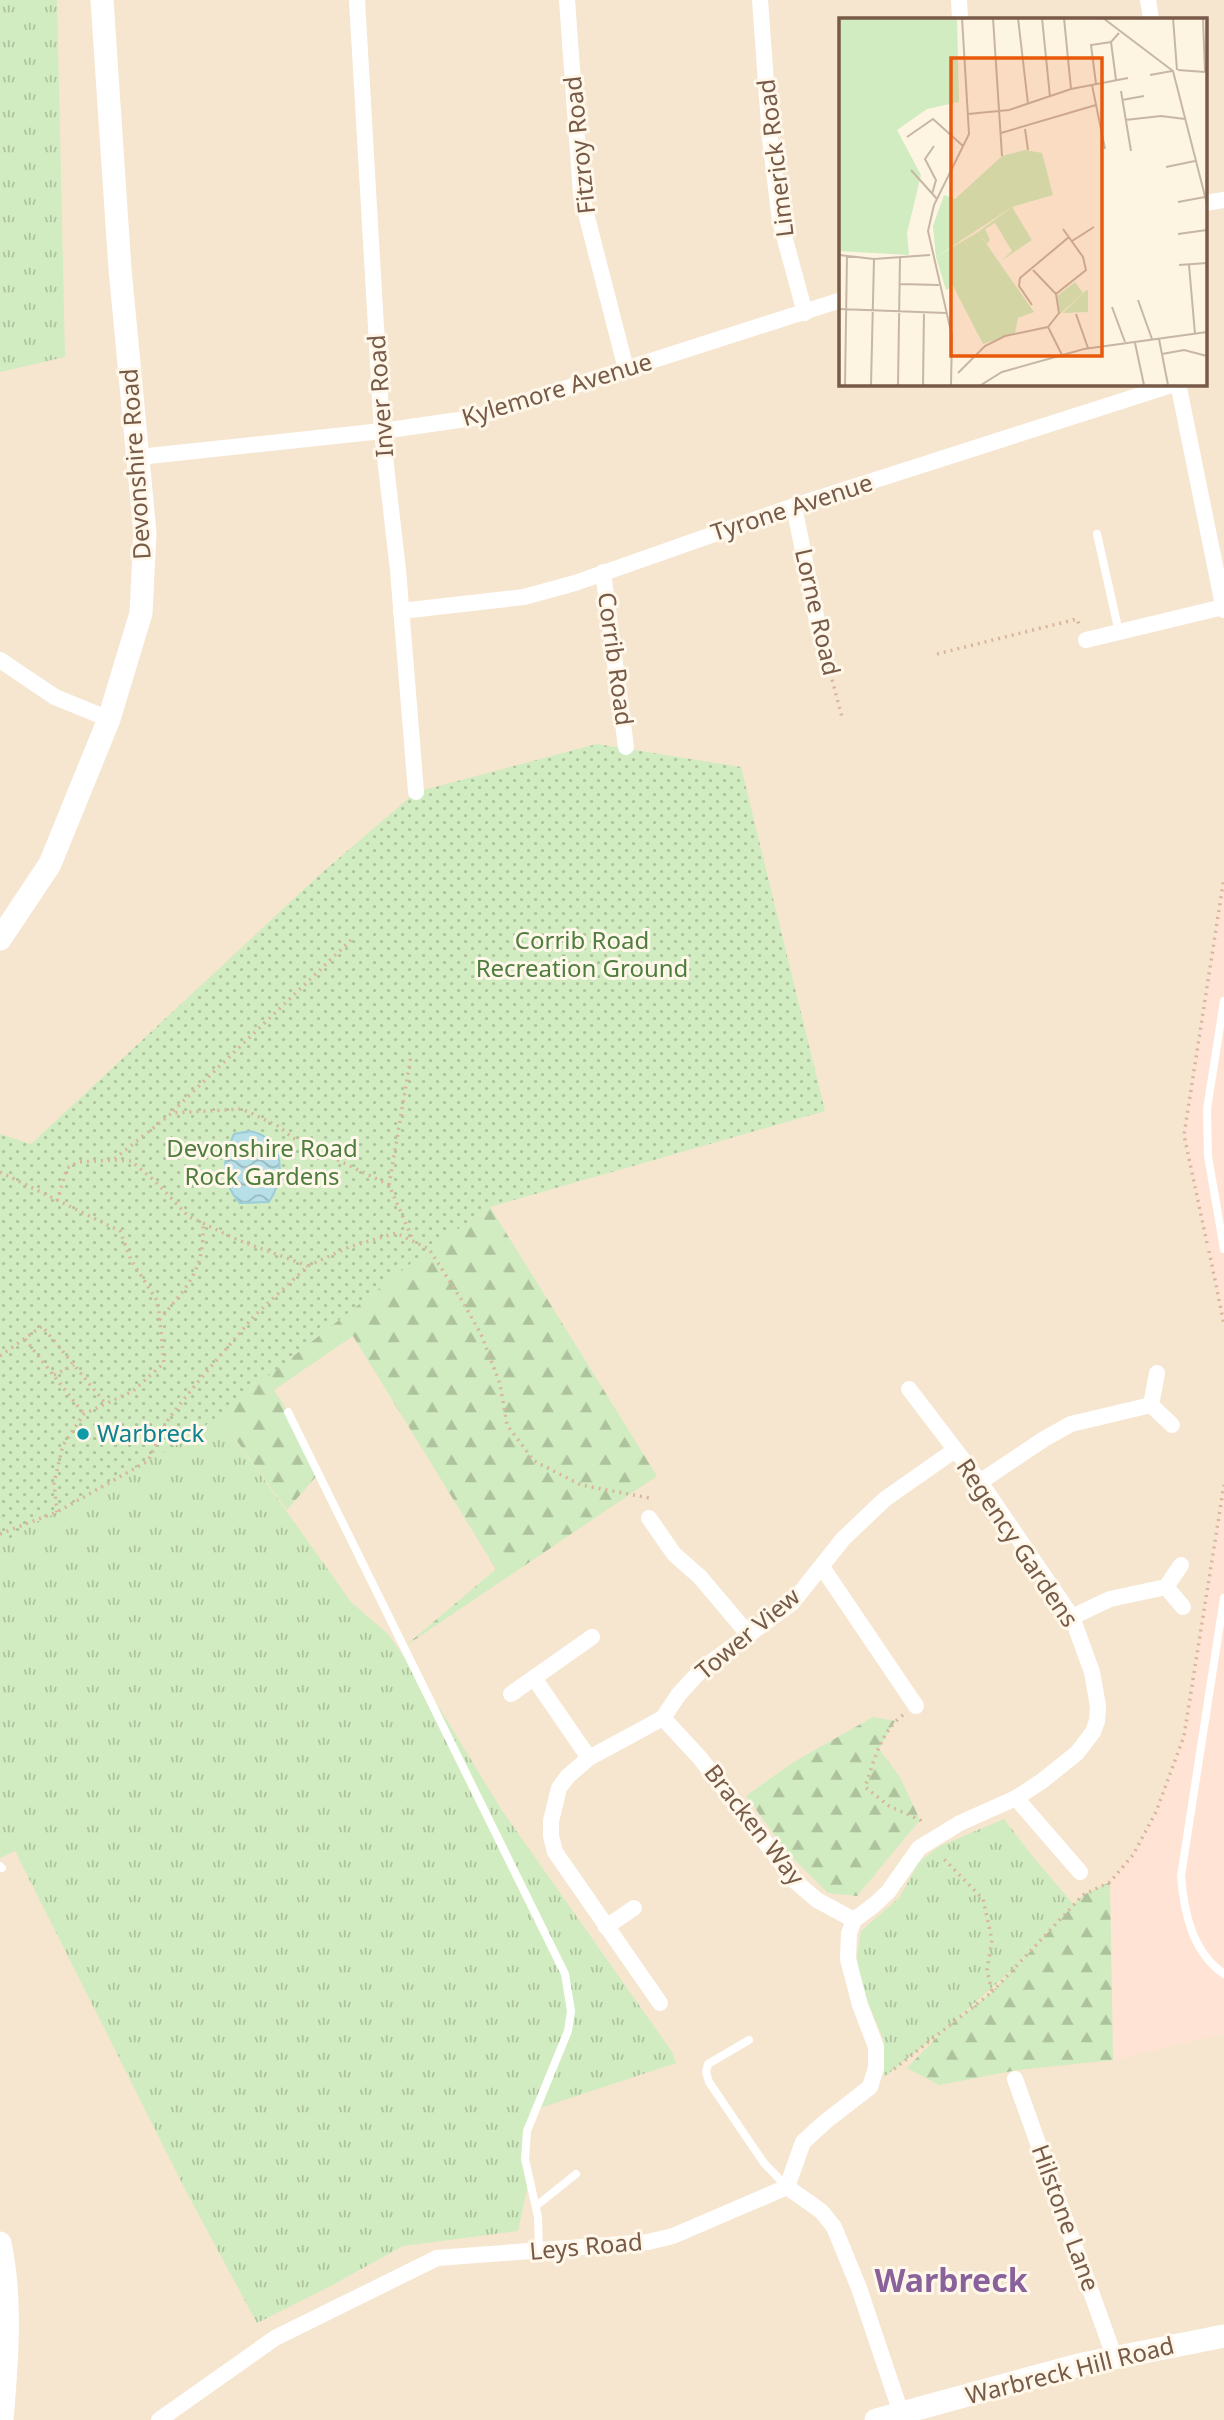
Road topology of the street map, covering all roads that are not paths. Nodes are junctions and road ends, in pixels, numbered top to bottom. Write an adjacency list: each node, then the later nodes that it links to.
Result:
1 (102, 0): 17 (main road, Devonshire Road)
2 (356, 0): 16 (street, Inver Road)
3 (567, 0): 13 (street, Fitzroy Road)
4 (760, 0): 12 (street, Limerick Road)
5 (959, 0): 7 (street)
6 (1148, 0): 8 (street)
7 (960, 18)
8 (1151, 18)
9 (1224, 200): 10 (street)
10 (1206, 203)
11 (839, 301): 12 (street, Kylemore Avenue)
12 (805, 313): 13 (street, Kylemore Avenue)
13 (626, 369): 16 (street, Kylemore Avenue)
14 (1172, 385): 18 (street, Tyrone Avenue)
15 (1178, 385): 21 (street)
16 (382, 431): 17 (street, Kylemore Avenue); 22 (street, Inver Road)
17 (139, 457): 27 (main road, Devonshire Road)
18 (794, 506): 20 (street, Tyrone Avenue); 23 (street, Lorne Road)
19 (1097, 534): 24 (lane)
20 (603, 572): 22 (street, Tyrone Avenue); 28 (street, Corrib Road)
21 (1224, 609): 24 (street)
22 (401, 611): 29 (street, Inver Road)
23 (819, 631)
24 (1119, 632): 25 (street)
25 (1086, 640)
26 (0, 660): 27 (street)
27 (109, 719): 30 (main road, Devonshire Road)
28 (626, 747)
29 (416, 792)
30 (0, 939)
31 (1224, 1001): 32 (lane)
32 (1224, 1249)
33 (1157, 1373): 35 (street)
34 (909, 1389): 38 (street, Regency Gardens)
35 (1151, 1405): 37 (street); 39 (street)
36 (288, 1412): 67 (lane)
37 (1172, 1425)
38 (955, 1450): 39 (street, Regency Gardens); 42 (street, Tower View)
39 (980, 1482): 46 (street, Regency Gardens)
40 (652, 1513): 47 (street)
41 (1181, 1565): 43 (street)
42 (822, 1567): 47 (street, Tower View); 53 (street)
43 (1166, 1587): 45 (street); 46 (street)
44 (1224, 1598): 49 (lane)
45 (1182, 1607)
46 (1072, 1617): 56 (street, Regency Gardens)
47 (749, 1635): 54 (street, Tower View)
48 (592, 1637): 51 (street)
49 (1214, 1666): 50 (lane); 61 (lane)
50 (1224, 1669)
51 (534, 1678): 52 (street); 55 (street)
52 (511, 1694)
53 (916, 1706)
54 (663, 1718): 55 (street, Tower View); 59 (street, Bracken Way)
55 (589, 1758): 60 (street, Tower View)
56 (1016, 1798): 57 (street); 59 (street, Regency Gardens)
57 (1080, 1872)
58 (634, 1908): 60 (street)
59 (854, 1920): 66 (street)
60 (606, 1927): 62 (street, Tower View)
61 (1224, 1974)
62 (660, 2003)
63 (749, 2040): 66 (lane)
64 (1015, 2079): 71 (street, Hilstone Lane)
65 (576, 2174): 67 (lane)
66 (787, 2187): 69 (street, Leys Road); 72 (street)
67 (536, 2206): 69 (lane)
68 (0, 2243): 73 (main road)
69 (539, 2252): 74 (street, Leys Road)
70 (1224, 2336): 71 (main road, Warbreck Hill Road)
71 (1114, 2356): 72 (main road, Warbreck Hill Road)
72 (901, 2413): 75 (main road, Warbreck Hill Road)
73 (2, 2420)
74 (159, 2420)
75 (876, 2420)

